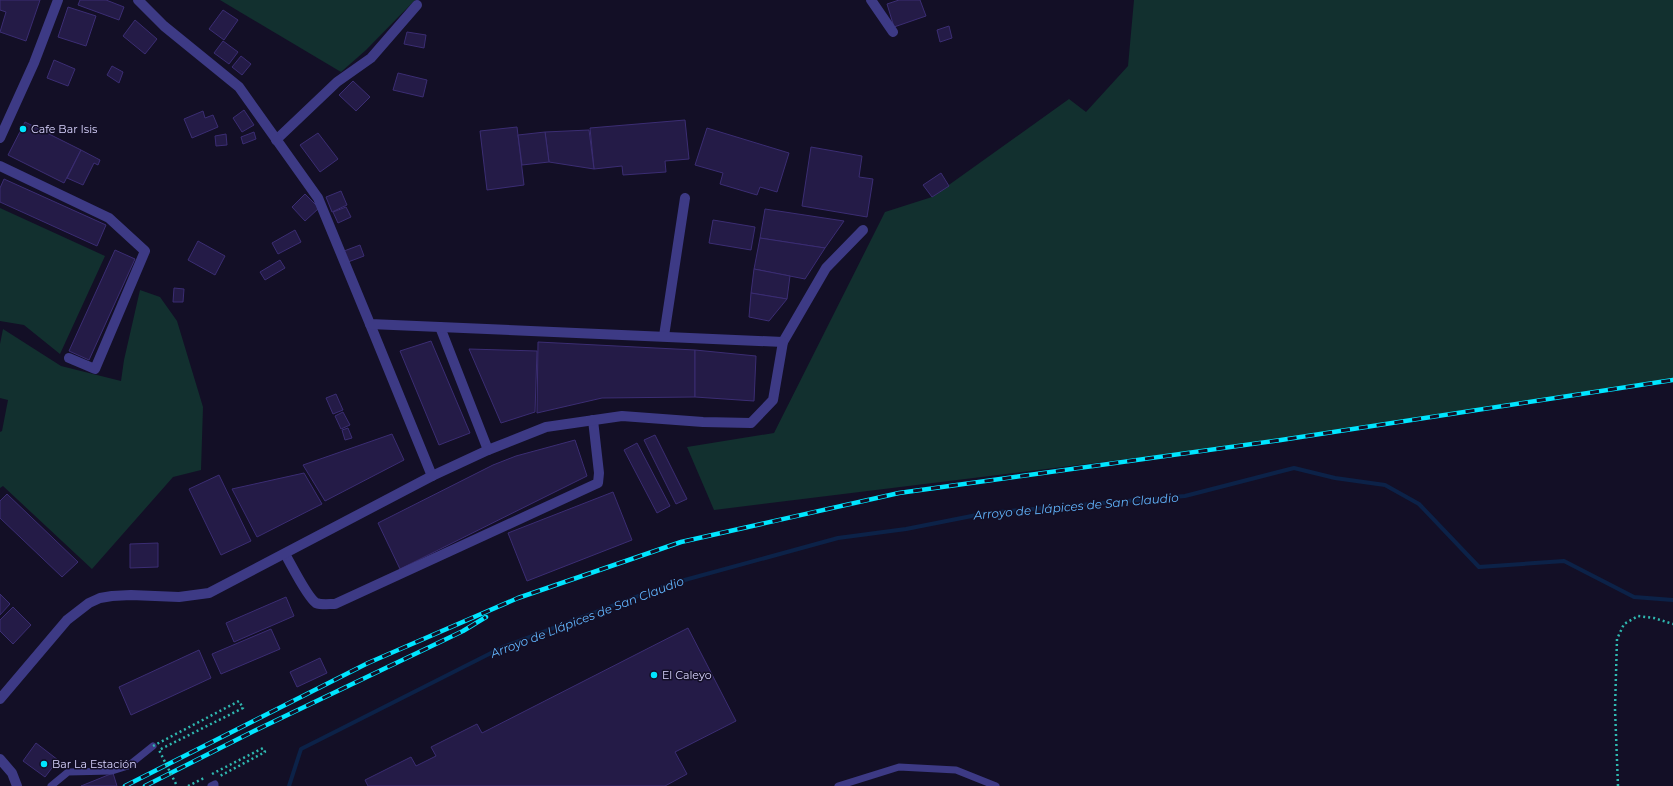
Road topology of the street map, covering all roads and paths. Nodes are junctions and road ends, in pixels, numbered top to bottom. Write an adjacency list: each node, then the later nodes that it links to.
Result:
1 (58, 0): 6 (street)
2 (138, 0): 7 (street)
3 (871, 0): 5 (street)
4 (417, 5): 7 (street)
5 (893, 32)
6 (0, 138)
7 (276, 140): 11 (street)
8 (0, 166): 15 (street)
9 (685, 198): 13 (street)
10 (863, 230): 14 (street)
11 (370, 324): 12 (street); 18 (street)
12 (440, 327): 13 (street); 17 (street)
13 (664, 336): 14 (street)
14 (784, 342): 16 (street)
15 (69, 358)
16 (593, 420): 17 (street); 19 (street)
17 (488, 450): 18 (street)
18 (432, 476): 19 (street)
19 (284, 554): 21 (street)
20 (1673, 624): 31 (path)
21 (0, 699)
22 (153, 746): 26 (lane); 27 (path, bridge)
23 (0, 760): 25 (street)
24 (213, 784): 28 (path)
25 (17, 786)
26 (51, 786)
27 (177, 786)
28 (188, 786)
29 (838, 786): 30 (lane)
30 (996, 786)
31 (1618, 786)

